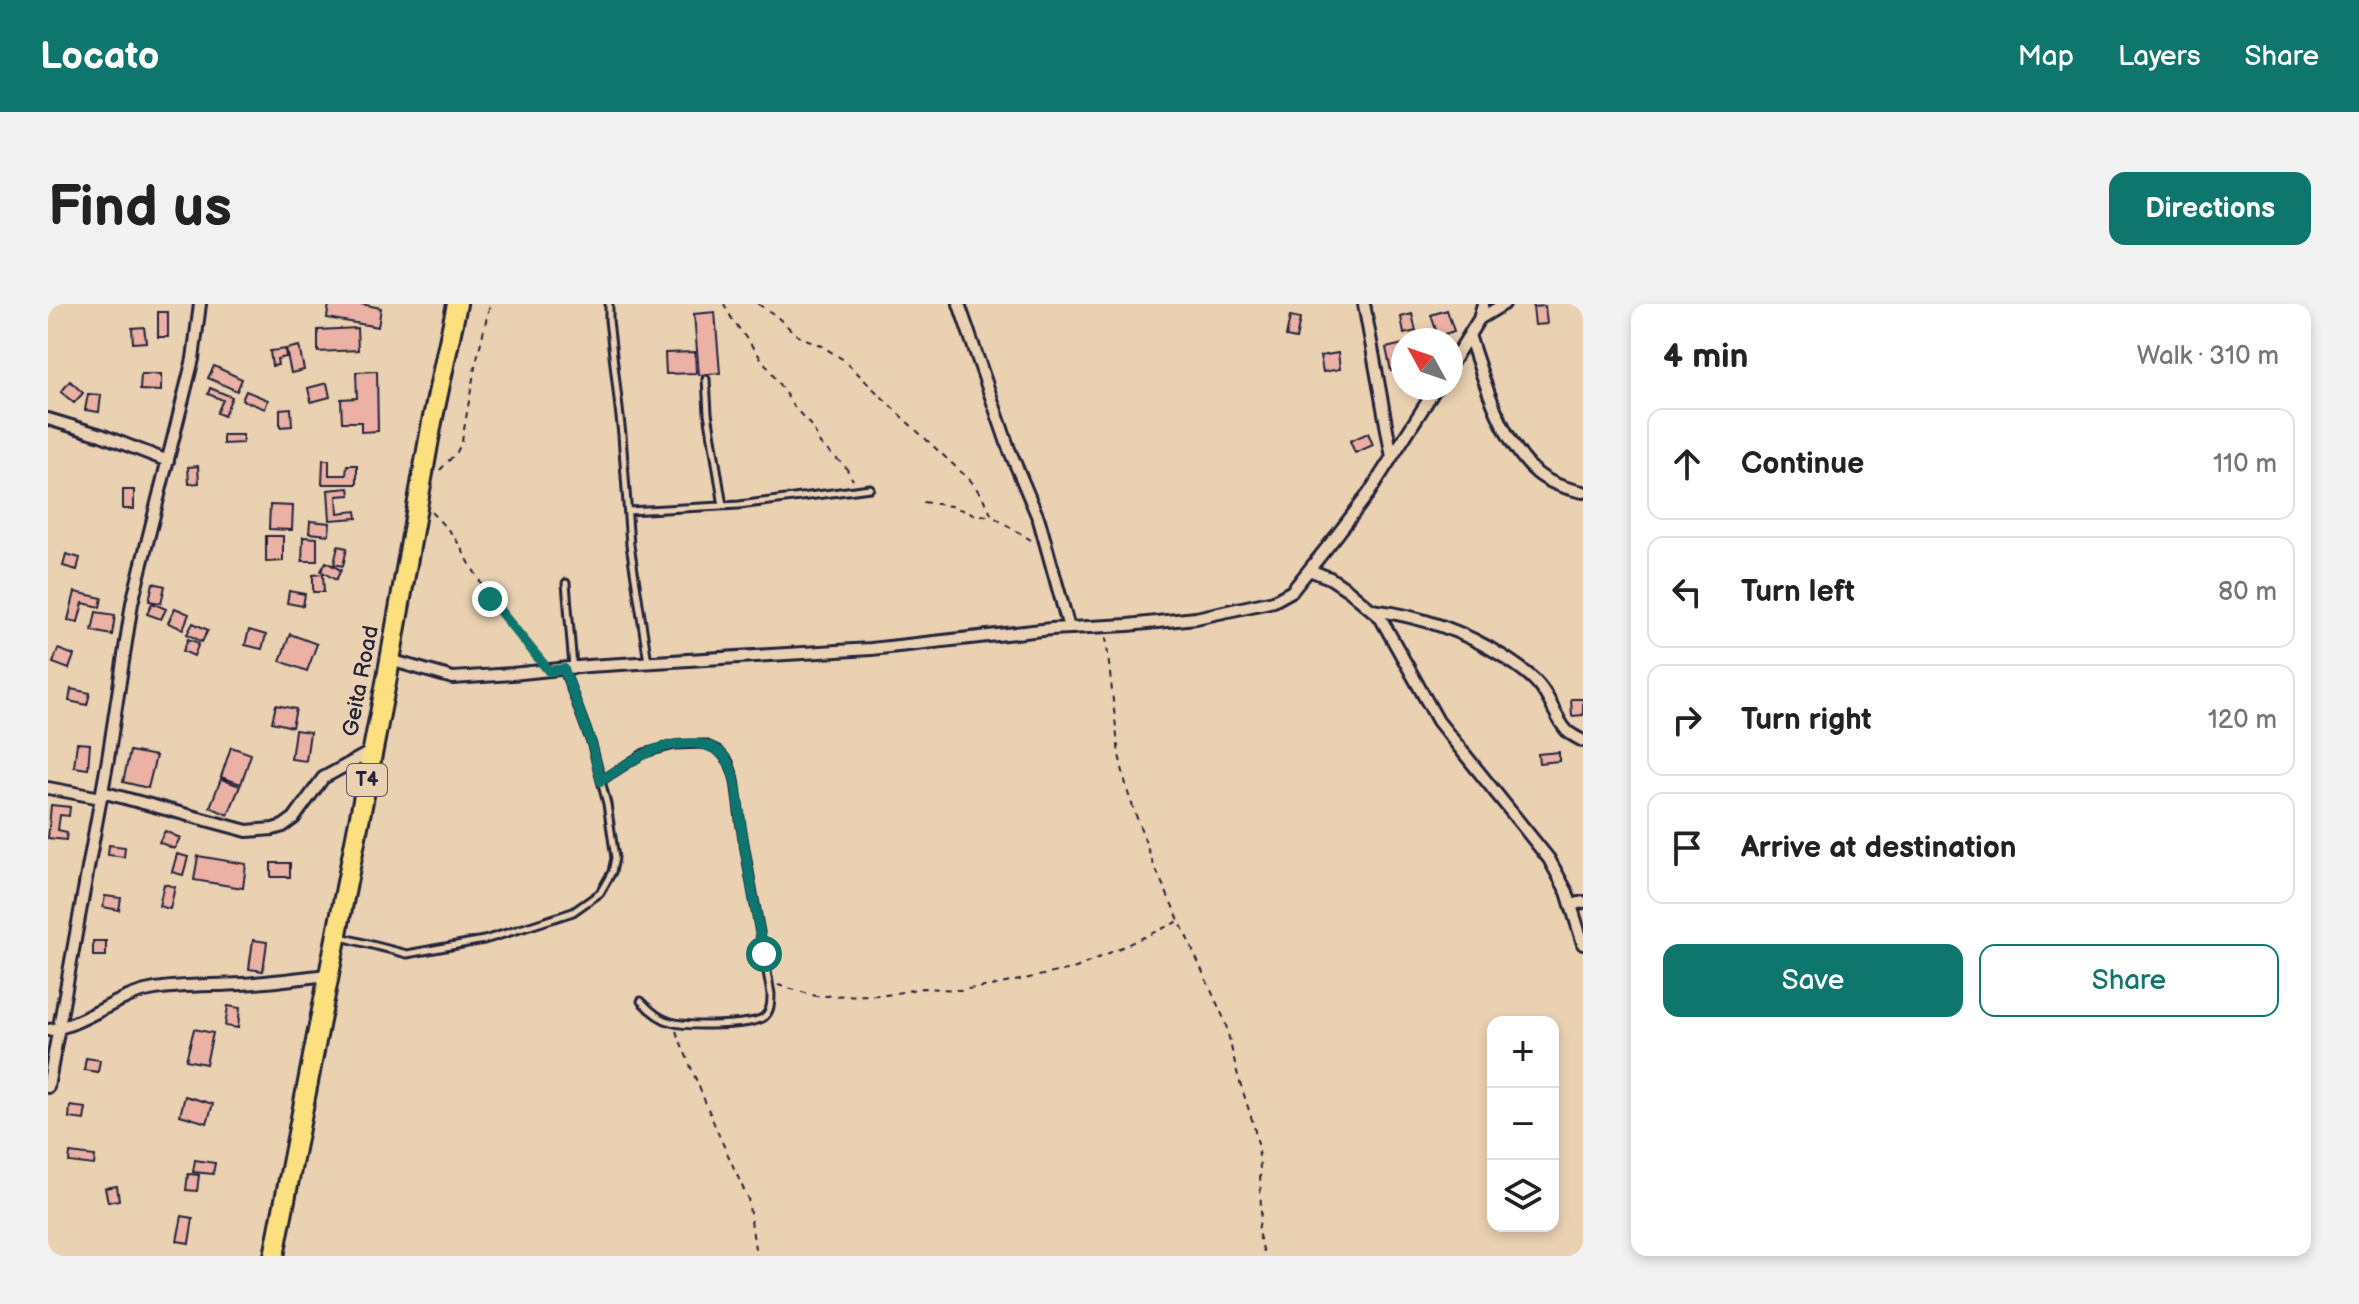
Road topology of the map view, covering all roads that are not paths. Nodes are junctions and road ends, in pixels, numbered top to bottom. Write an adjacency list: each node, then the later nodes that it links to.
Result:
1 (200, 304): 15 (street)
2 (457, 304): 25 (highway, Geita Road / T4)
3 (609, 304): 20 (lane)
4 (959, 304): 24 (street)
5 (1364, 304): 14 (street)
6 (1483, 304): 8 (street)
7 (1504, 304): 8 (street)
8 (1479, 319): 9 (street)
9 (1469, 335): 10 (street); 18 (street)
10 (1463, 345)
11 (706, 379): 19 (lane)
12 (1428, 400): 14 (street)
13 (48, 419): 15 (street)
14 (1392, 457): 21 (street)
15 (168, 461): 32 (street)
16 (1583, 484): 18 (street)
17 (870, 488): 19 (lane)
18 (1577, 491)
19 (723, 506): 20 (lane)
20 (628, 511): 26 (lane)
21 (1309, 570): 23 (street); 24 (street)
22 (566, 583): 27 (lane)
23 (1372, 610): 28 (street); 34 (street)
24 (1069, 628): 26 (street)
25 (390, 660): 27 (street); 29 (highway, Geita Road / T4)
26 (648, 663): 27 (street)
27 (568, 668): 30 (lane)
28 (1583, 741)
29 (372, 751): 32 (street); 35 (highway, Geita Road / T4)
30 (601, 781): 35 (lane); 38 (lane)
31 (48, 788): 32 (street)
32 (102, 795): 39 (street)
33 (1583, 902): 34 (street)
34 (1571, 905): 36 (street)
35 (336, 936): 37 (highway, Geita Road / T4)
36 (1583, 944)
37 (328, 975): 39 (street); 41 (highway, Geita Road / T4)
38 (641, 1001)
39 (53, 1030): 40 (street)
40 (48, 1087)
41 (274, 1256)

